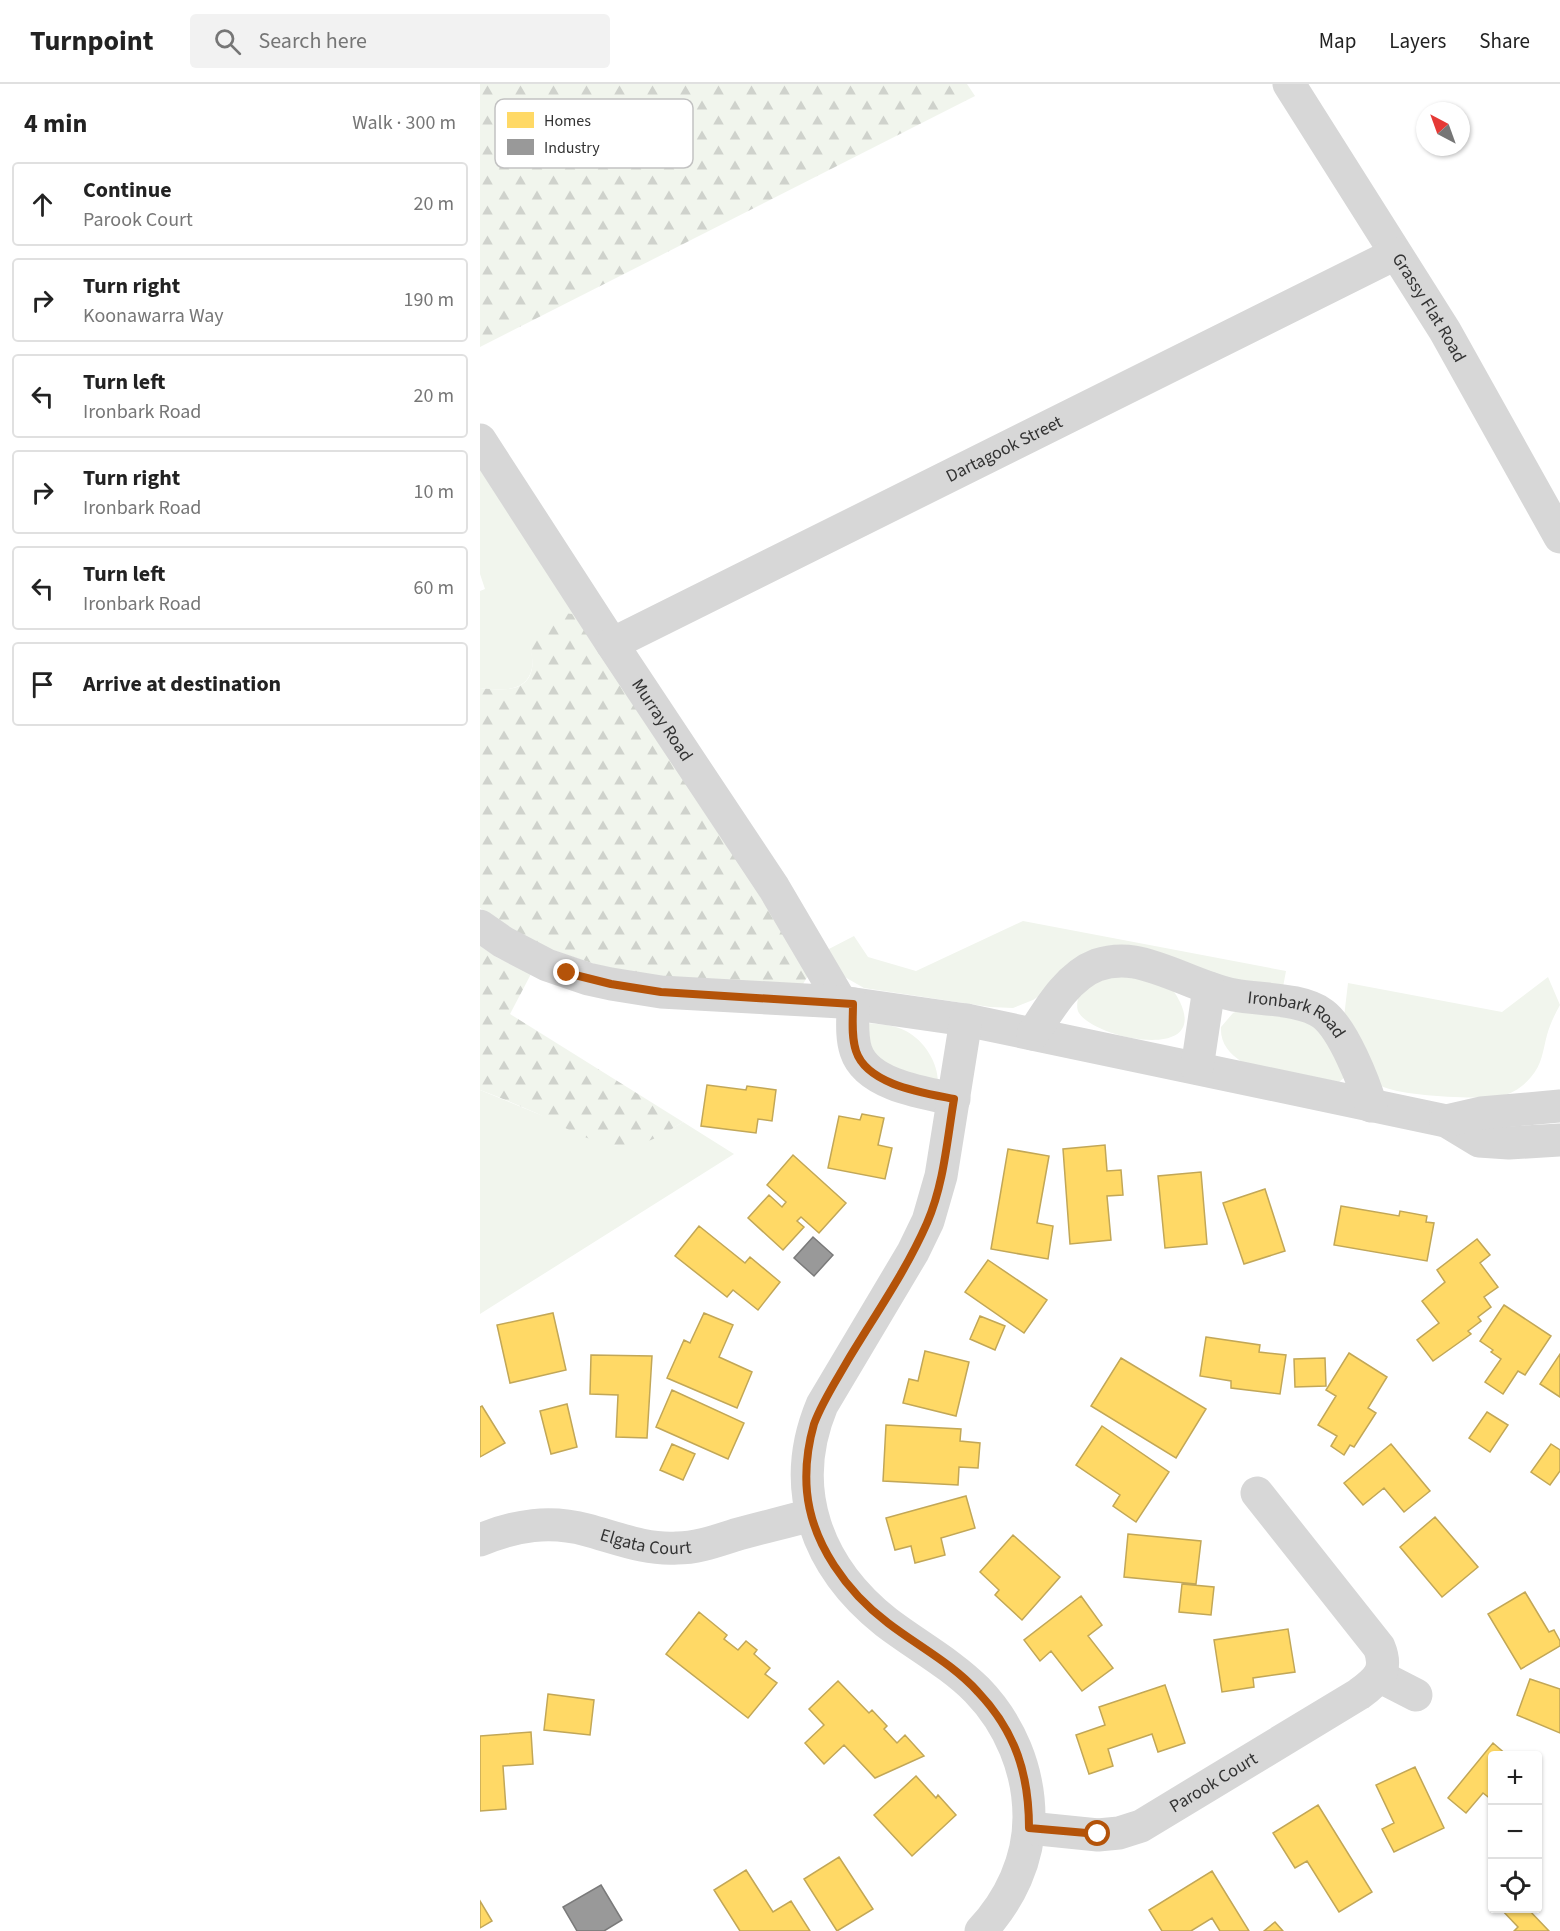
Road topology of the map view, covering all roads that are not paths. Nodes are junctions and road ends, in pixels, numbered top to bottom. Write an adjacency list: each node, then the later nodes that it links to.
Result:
1 (1289, 84): 2 (street, Grassy Flat Road)
2 (1395, 254): 4 (street, Grassy Flat Road); 5 (street, Dartagook Street)
3 (480, 440): 5 (street, Murray Road)
4 (1560, 537)
5 (612, 644): 8 (street, Murray Road)
6 (480, 926): 8 (street)
7 (1209, 988): 10 (street, Ironbark Road); 11 (street); 13 (street, Ironbark Road)
8 (847, 1003): 9 (street); 12 (street)
9 (966, 1020): 10 (street); 12 (street)
10 (1033, 1034): 11 (street)
11 (1197, 1068): 13 (street)
12 (954, 1099): 18 (street)
13 (1371, 1106): 15 (street)
14 (1560, 1106): 15 (street)
15 (1446, 1121): 16 (street)
16 (1560, 1140)
17 (1257, 1493): 20 (street)
18 (811, 1515): 19 (street, Elgata Court); 22 (street)
19 (480, 1540)
20 (1379, 1676): 21 (street); 22 (street, Parook Court)
21 (1416, 1695)
22 (1029, 1828): 23 (street)
23 (981, 1931)

